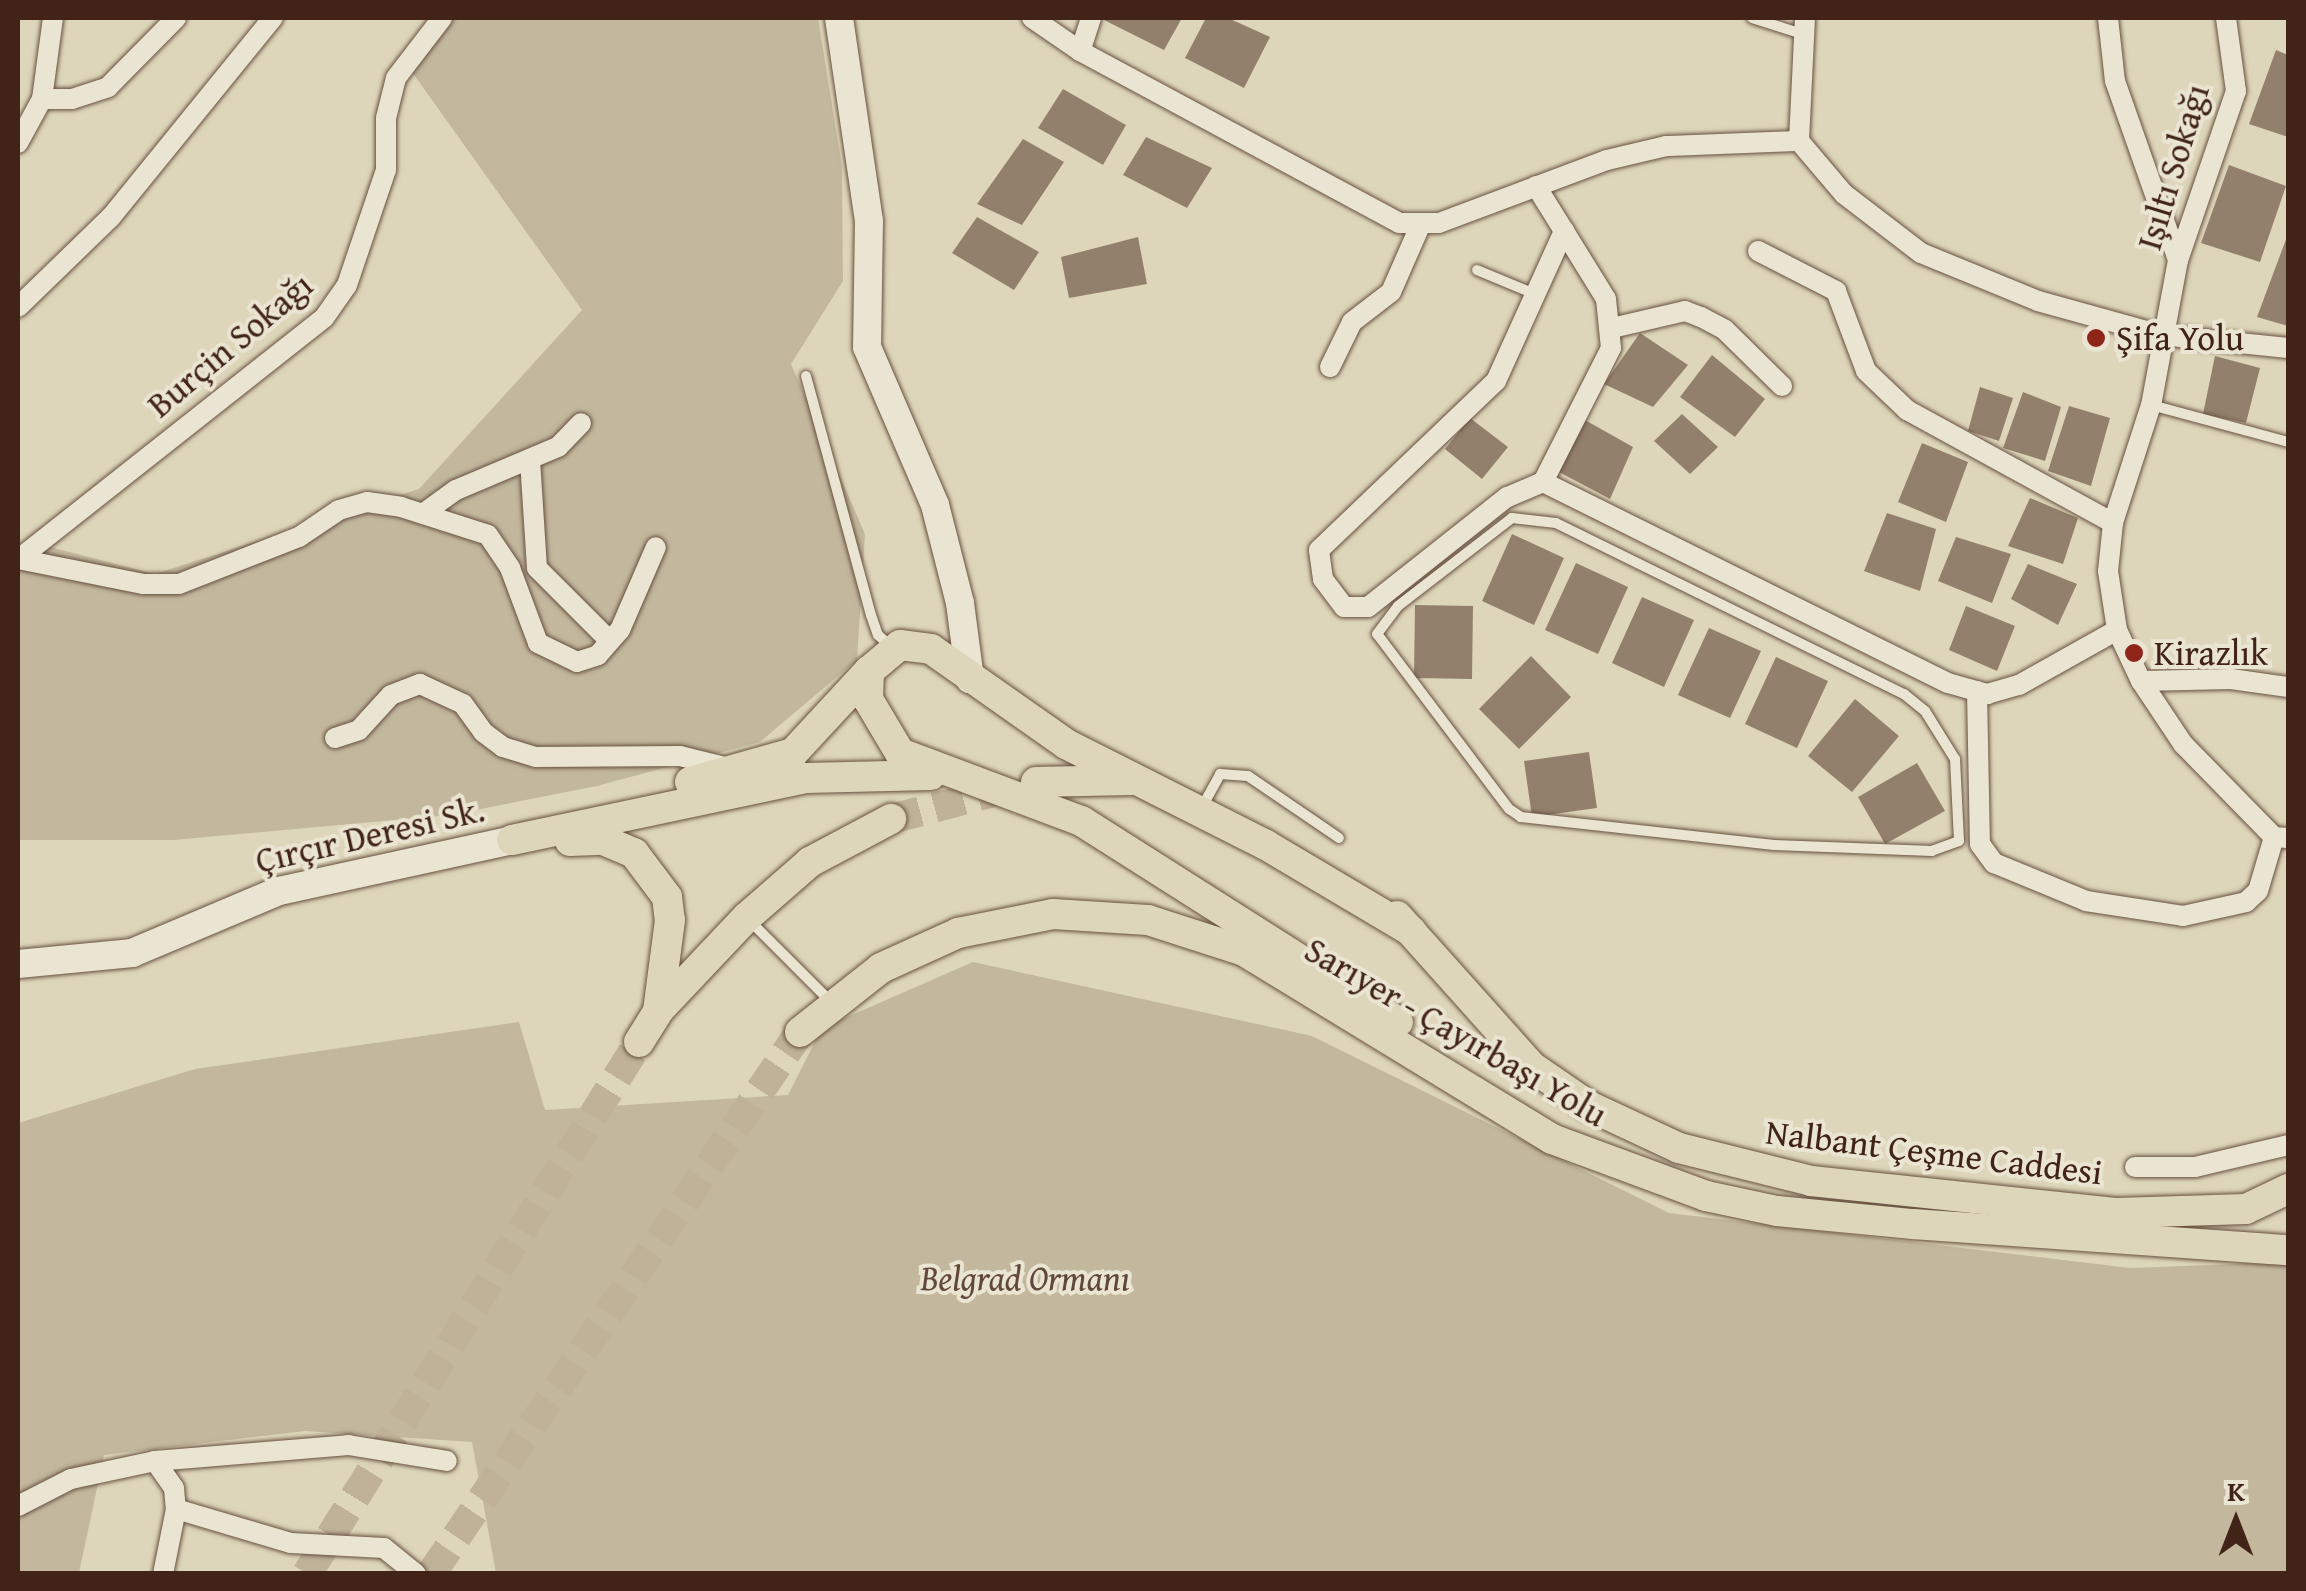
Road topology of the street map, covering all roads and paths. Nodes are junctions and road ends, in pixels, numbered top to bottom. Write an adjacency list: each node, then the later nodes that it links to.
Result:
1 (54, 18): 13 (street)
2 (176, 18): 13 (street)
3 (273, 18): 23 (street)
4 (442, 18): 38 (street, Burçin Sokağı)
5 (839, 18): 45 (street)
6 (1032, 18): 12 (street)
7 (1091, 18): 12 (street)
8 (1752, 18): 11 (lane)
9 (2108, 18): 20 (street)
10 (2226, 18): 20 (street, Işıltı Sokağı)
11 (1803, 26): 14 (street)
12 (1080, 51): 17 (street)
13 (42, 98): 15 (street)
14 (1799, 141): 16 (street); 25 (street)
15 (18, 143)
16 (1536, 186): 17 (street); 18 (street)
17 (1420, 226): 27 (street)
18 (1564, 232): 22 (street); 24 (street)
19 (1758, 251): 36 (street)
20 (2178, 260): 25 (street, Işıltı Sokağı)
21 (1478, 270): 22 (lane)
22 (1536, 294): 34 (street)
23 (18, 307)
24 (1612, 328): 29 (street); 34 (street)
25 (2161, 336): 26 (street); 30 (street, Işıltı Sokağı)
26 (2288, 348)
27 (1330, 367)
28 (806, 376): 43 (lane)
29 (1782, 386)
30 (2151, 406): 32 (lane); 36 (street, Işıltı Sokağı)
31 (580, 423): 33 (street)
32 (2288, 442)
33 (530, 460): 35 (street); 42 (street)
34 (1542, 482): 39 (street)
35 (424, 513): 38 (street); 42 (street)
36 (2113, 523): 41 (street, Işıltı Sokağı)
37 (656, 547): 42 (street)
38 (19, 558)
39 (1720, 570): 40 (lane); 48 (street)
40 (1708, 595): 40 (lane)
41 (2117, 630): 46 (street, Işıltı Sokağı); 48 (street)
42 (610, 641)
43 (894, 648): 44 (main road); 45 (main road, Nalbant Çeşme Caddesi)
44 (869, 671): 50 (main road); 52 (main road)
45 (970, 679): 51 (main road, Nalbant Çeşme Caddesi)
46 (2140, 681): 47 (street); 56 (street, Işıltı Sokağı)
47 (2288, 687)
48 (1977, 692): 56 (street)
49 (335, 738): 50 (street)
50 (736, 770): 58 (main road)
51 (1134, 780): 53 (main road); 54 (main road, Nalbant Çeşme Caddesi)
52 (978, 781): 58 (main road); 65 (main road)
53 (1036, 782)
54 (1200, 812): 57 (lane); 68 (main road, Nalbant Çeşme Caddesi)
55 (891, 819): 59 (main road)
56 (2281, 837)
57 (1339, 838)
58 (512, 840): 60 (street, Çırçır Deresi Sk.); 62 (main road)
59 (747, 918): 61 (lane); 62 (main road)
60 (18, 964)
61 (831, 1002): 63 (main road, Sarıyer - Çayırbaşı Yolu); 65 (main road, Sarıyer - Çayırbaşı Yolu)
62 (658, 1011): 64 (main road)
63 (800, 1032)
64 (639, 1042)
65 (1450, 1074): 69 (main road, Sarıyer - Çayırbaşı Yolu)
66 (2288, 1145): 67 (street)
67 (2135, 1167)
68 (2288, 1189)
69 (2288, 1250)
70 (156, 1460): 71 (street); 72 (street); 73 (street)
71 (447, 1460)
72 (18, 1506)
73 (176, 1509): 74 (street); 75 (street)
74 (163, 1574)
75 (416, 1574)

